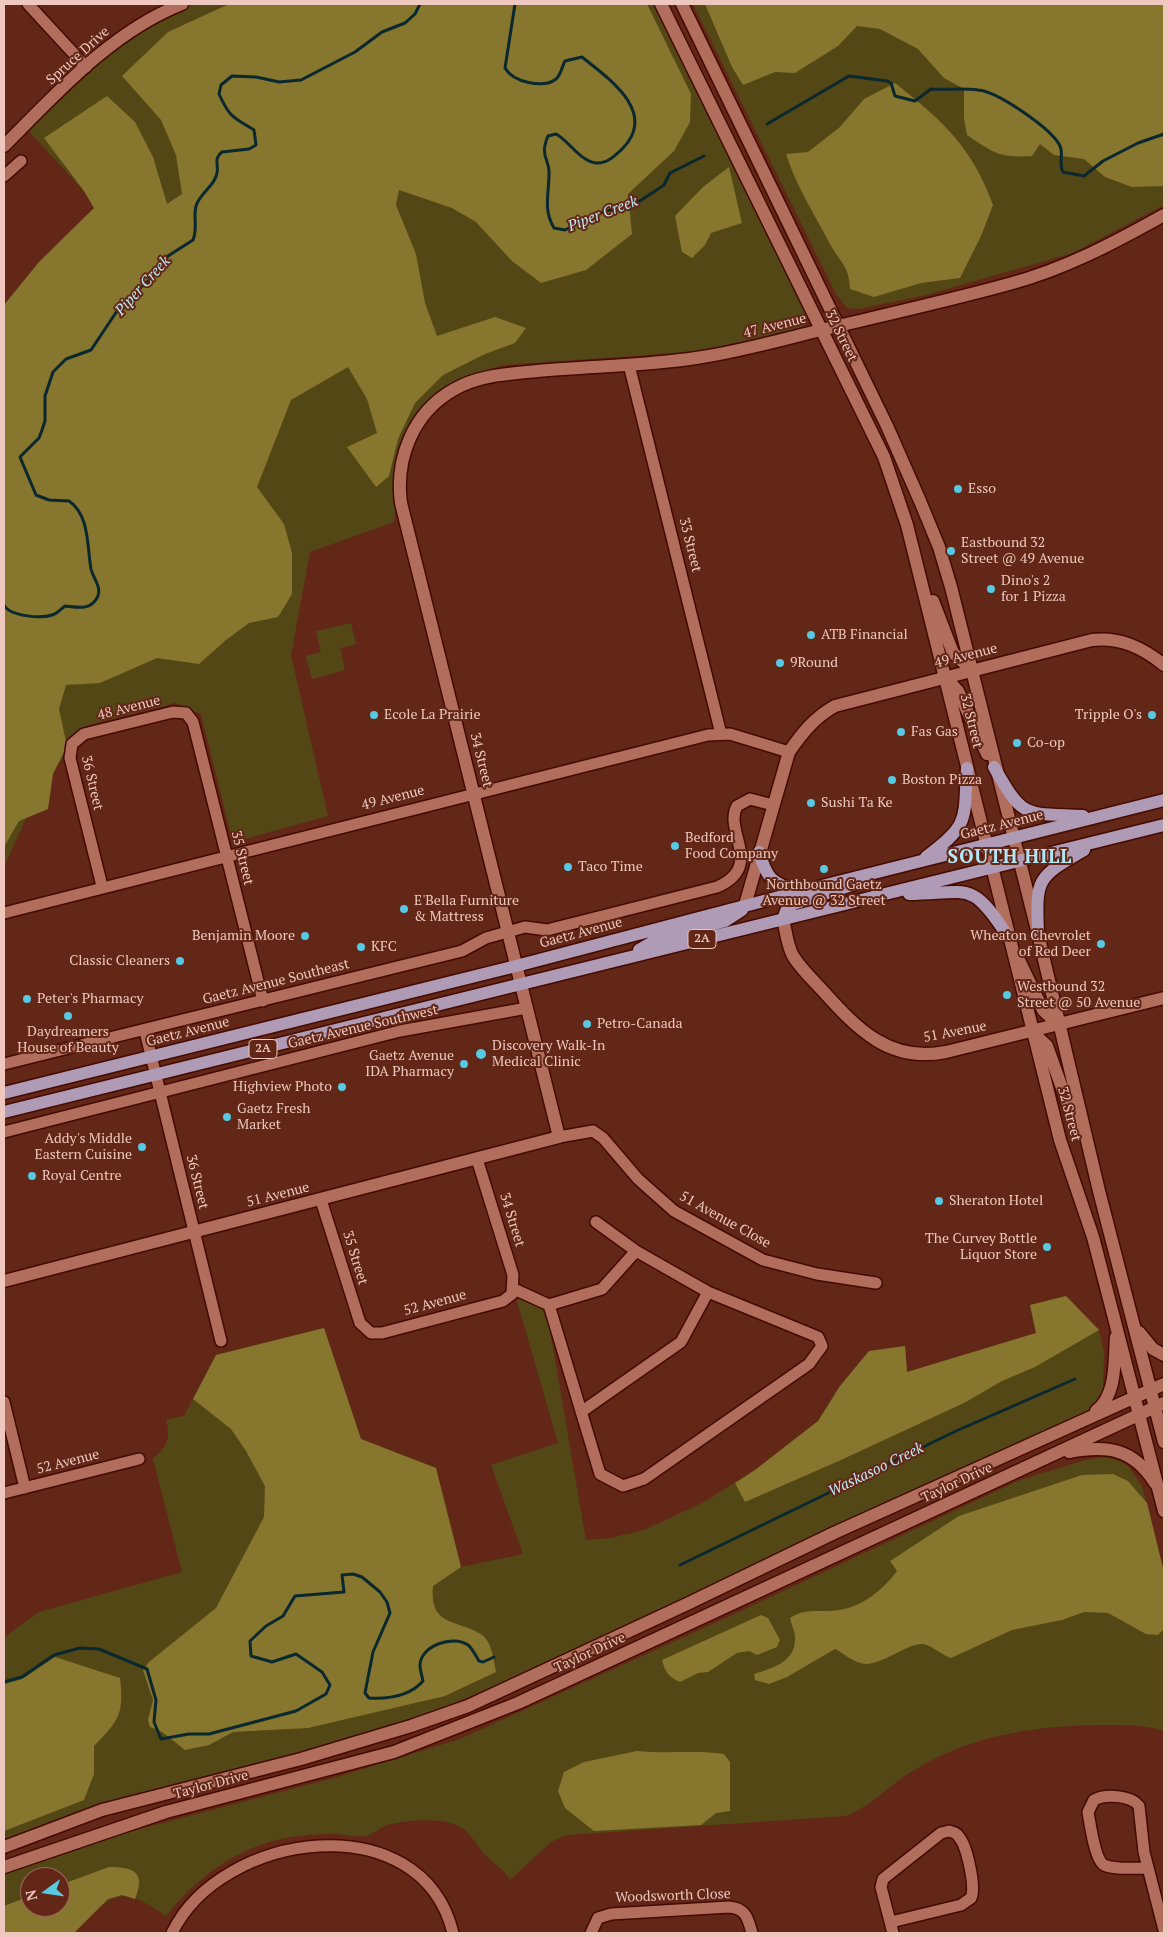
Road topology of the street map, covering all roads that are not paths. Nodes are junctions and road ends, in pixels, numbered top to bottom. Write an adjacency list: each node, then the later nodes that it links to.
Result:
1 (28, 4): 5 (street)
2 (182, 4): 5 (main road, Spruce Drive)
3 (661, 4): 11 (main road, 32 Street)
4 (682, 4): 10 (main road, 32 Street)
5 (86, 67): 6 (main road, Spruce Drive)
6 (4, 146)
7 (21, 161): 8 (street)
8 (4, 176)
9 (1164, 215): 10 (main road, 47 Avenue)
10 (839, 326): 11 (main road, 47 Avenue); 16 (main road, 32 Street)
11 (822, 330): 12 (main road, 47 Avenue); 14 (main road, 32 Street)
12 (629, 364): 13 (main road, 47 Avenue); 19 (street, 33 Street)
13 (440, 400): 24 (main road, 34 Street)
14 (921, 582): 16 (main road); 17 (main road, 32 Street)
15 (1164, 665): 16 (main road, 49 Avenue)
16 (972, 670): 17 (main road, 49 Avenue); 22 (main road, 32 Street)
17 (944, 676): 21 (main road, 49 Avenue); 22 (main road); 23 (main road, 32 Street)
18 (193, 722): 20 (street, 48 Avenue); 33 (street, 35 Street)
19 (722, 734): 21 (street, 49 Avenue); 24 (street, 49 Avenue)
20 (72, 744): 38 (street, 36 Street)
21 (789, 752): 26 (main road, 49 Avenue)
22 (994, 766): 27 (main road); 29 (main road, 32 Street)
23 (967, 768): 31 (main road, 32 Street); 34 (main road)
24 (473, 794): 33 (street, 49 Avenue); 44 (main road, 34 Street)
25 (1164, 800): 27 (main road, Gaetz Avenue / 2A)
26 (772, 805): 32 (main road, 49 Avenue); 44 (street, Gaetz Avenue Southeast)
27 (1096, 817): 29 (main road, Gaetz Avenue / 2A)
28 (1164, 825): 30 (main road, 2A)
29 (1013, 838): 31 (main road, Gaetz Avenue / 2A); 35 (main road, 32 Street)
30 (1098, 842): 35 (main road, 2A); 45 (main road)
31 (986, 844): 34 (main road, Gaetz Avenue / 2A); 36 (main road, 32 Street)
32 (759, 852): 39 (main road); 41 (main road, 49 Avenue)
33 (226, 856): 38 (street, 49 Avenue); 51 (street, 35 Street)
34 (920, 861): 37 (main road, Gaetz Avenue / 2A)
35 (1019, 862): 36 (main road, 2A); 45 (main road, 32 Street)
36 (992, 868): 40 (main road, 2A); 46 (main road, 32 Street)
37 (872, 873): 39 (main road, Gaetz Avenue / 2A); 43 (main road)
38 (102, 886): 42 (street, 49 Avenue)
39 (798, 892): 41 (main road, Gaetz Avenue / 2A)
40 (884, 894): 43 (main road, 2A); 46 (main road)
41 (745, 905): 47 (main road); 48 (main road, Gaetz Avenue / 2A)
42 (4, 913)
43 (783, 919): 47 (main road, 2A); 55 (main road, 51 Avenue)
44 (508, 932): 48 (main road, 34 Street); 51 (street, Gaetz Avenue Southeast)
45 (1038, 934): 53 (main road, 32 Street)
46 (1007, 935): 53 (main road); 55 (main road, 32 Street)
47 (628, 957): 49 (main road, 2A)
48 (516, 966): 49 (main road, 34 Street); 56 (main road, Gaetz Avenue / 2A)
49 (521, 983): 52 (main road, 34 Street); 58 (main road, 2A)
50 (1164, 998): 53 (main road, 51 Avenue)
51 (263, 1000): 54 (street, Gaetz Avenue Southeast)
52 (527, 1008): 59 (street, Gaetz Avenue Southwest); 63 (main road, 34 Street)
53 (1059, 1025): 55 (main road, 51 Avenue); 65 (main road, 32 Street)
54 (145, 1031): 56 (street, 36 Street); 57 (street, Gaetz Avenue Southeast)
55 (1031, 1031): 65 (main road); 77 (main road, 32 Street)
56 (151, 1057): 58 (street, 36 Street); 60 (main road, Gaetz Avenue / 2A)
57 (4, 1064)
58 (156, 1076): 59 (street, 36 Street); 61 (main road, 2A)
59 (160, 1092): 62 (street, Gaetz Avenue Southwest); 68 (street, 36 Street)
60 (4, 1093)
61 (4, 1112)
62 (4, 1132)
63 (559, 1137): 64 (main road, 51 Avenue); 71 (street, 51 Avenue Close)
64 (477, 1159): 66 (main road, 51 Avenue); 72 (street, 34 Street)
65 (1099, 1192): 75 (main road, 32 Street)
66 (321, 1200): 68 (main road, 51 Avenue); 76 (street, 35 Street)
67 (596, 1222): 69 (street)
68 (194, 1232): 70 (main road, 51 Avenue); 78 (street, 36 Street)
69 (636, 1252): 73 (street); 74 (street)
70 (4, 1281)
71 (876, 1283)
72 (514, 1290): 74 (street); 76 (street, 52 Avenue)
73 (708, 1292): 85 (street); 85 (street)
74 (550, 1305): 85 (street)
75 (1133, 1322): 79 (main road); 81 (main road, 32 Street)
76 (361, 1325)
77 (1118, 1327): 82 (main road, 32 Street); 87 (main road)
78 (221, 1341)
79 (1164, 1355)
80 (1164, 1384): 81 (main road, Taylor Drive)
81 (1151, 1390): 82 (main road, Taylor Drive); 84 (main road, 32 Street)
82 (1136, 1397): 86 (main road, 32 Street); 87 (main road, Taylor Drive)
83 (4, 1402): 91 (street)
84 (1160, 1405): 86 (main road, Taylor Drive); 88 (main road, 32 Street)
85 (581, 1412)
86 (1140, 1414): 89 (main road, Taylor Drive); 92 (main road, 32 Street)
87 (1082, 1422): 95 (main road, Taylor Drive)
88 (1164, 1442)
89 (1052, 1455): 92 (main road); 96 (main road, Taylor Drive)
90 (139, 1459): 91 (street, 52 Avenue)
91 (25, 1488): 93 (street, 52 Avenue)
92 (1159, 1491): 94 (main road, 32 Street)
93 (4, 1493)
94 (1164, 1511)
95 (4, 1847)
96 (4, 1867)
97 (1148, 1868): 97 (street); 99 (street)
98 (892, 1928): 98 (street)
99 (1164, 1930)
100 (172, 1933): 101 (street)
101 (454, 1933)
102 (591, 1933): 103 (street, Woodsworth Close)
103 (752, 1933)

